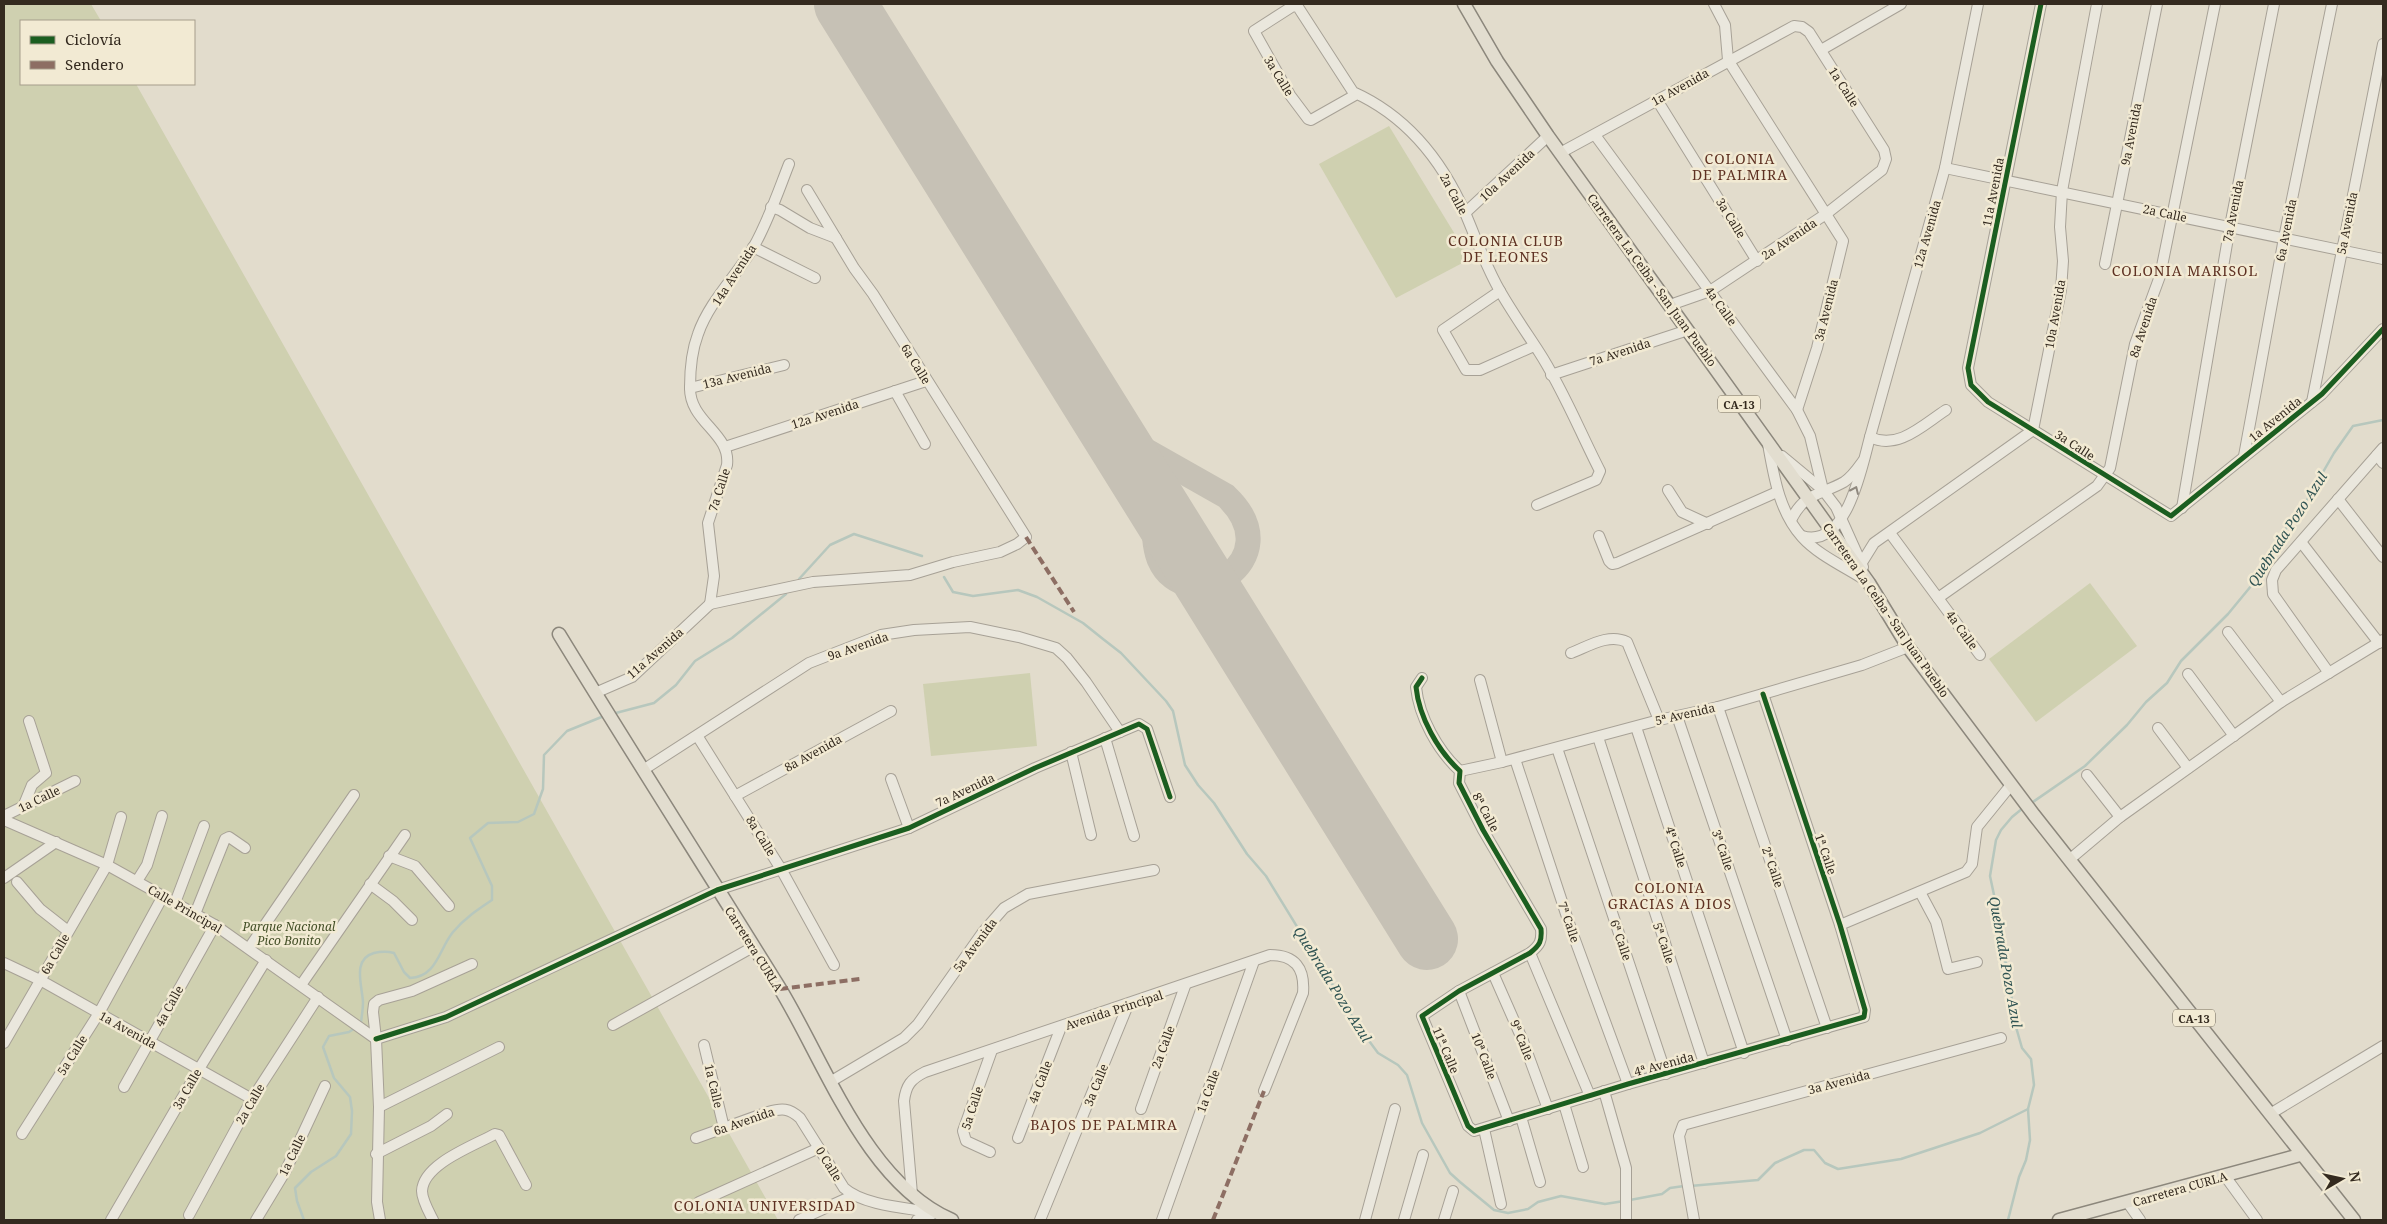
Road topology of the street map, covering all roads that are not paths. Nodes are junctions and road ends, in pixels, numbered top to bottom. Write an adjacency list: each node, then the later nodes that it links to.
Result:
1 (1464, 4): 19 (main road, Carretera La Ceiba - San Juan Pueblo / CA-13)
2 (1714, 4): 15 (street)
3 (1901, 4): 14 (street)
4 (1978, 4): 23 (street, 12a Avenida)
5 (2041, 4): 24 (street, 11a Avenida)
6 (2097, 4): 26 (street, 10a Avenida)
7 (2157, 4): 27 (street, 9a Avenida)
8 (2214, 4): 31 (street, 8a Avenida)
9 (2274, 4): 32 (street, 7a Avenida)
10 (2332, 4): 34 (street, 6a Avenida)
11 (1802, 27): 14 (street, 1a Calle); 15 (street, 1a Avenida)
12 (1254, 34): 16 (street, 3a Calle); 16 (street, 2a Calle)
13 (2383, 44): 36 (street, 5a Avenida)
14 (1821, 50): 20 (street, 1a Calle)
15 (1728, 60): 17 (street, 1a Avenida); 30 (street)
16 (1357, 94): 29 (street, 2a Calle)
17 (1657, 100): 18 (street, 1a Avenida); 38 (street, 3a Calle)
18 (1595, 135): 21 (street, 1a Avenida); 42 (street, 4a Calle)
19 (1548, 136): 21 (main road, Carretera La Ceiba - San Juan Pueblo / CA-13); 29 (street, 10a Avenida)
20 (1884, 150): 30 (street, 2a Avenida)
21 (1560, 153): 43 (main road, Carretera La Ceiba - San Juan Pueblo / CA-13)
22 (789, 164): 28 (street, 14a Avenida)
23 (1946, 168): 24 (street, 2a Calle); 57 (street, 12a Avenida)
24 (2006, 180): 26 (street, 2a Calle); 50 (street, 11a Avenida)
25 (807, 190): 33 (street, 6a Calle)
26 (2062, 191): 27 (street, 2a Calle); 56 (street, 10a Avenida)
27 (2118, 203): 31 (street, 2a Calle); 39 (street, 9a Avenida)
28 (771, 207): 33 (street); 35 (street, 14a Avenida)
29 (1465, 213): 41 (street, 2a Calle)
30 (1826, 214): 38 (street, 2a Avenida); 54 (street, 3a Avenida)
31 (2173, 214): 32 (street, 2a Calle); 64 (street, 8a Avenida)
32 (2230, 226): 34 (street, 2a Calle); 71 (street, 7a Avenida)
33 (836, 238): 49 (street, 6a Calle)
34 (2284, 238): 36 (street, 2a Calle); 62 (street, 6a Avenida)
35 (753, 247): 40 (street); 51 (street, 14a Avenida)
36 (2342, 250): 37 (street, 2a Calle); 53 (street, 5a Avenida)
37 (2383, 259)
38 (1757, 260): 42 (street, 2a Avenida)
39 (2105, 264)
40 (815, 278)
41 (1500, 291): 46 (street, 2a Calle); 46 (street)
42 (1710, 291): 43 (street, 2a Avenida); 54 (street, 4a Calle)
43 (1670, 305): 45 (main road, Carretera La Ceiba - San Juan Pueblo / CA-13)
44 (2383, 329): 53 (street, 1a Avenida)
45 (1688, 330): 48 (street, 7a Avenida); 59 (main road, Carretera La Ceiba - San Juan Pueblo / CA-13)
46 (1534, 346): 48 (street, 2a Calle)
47 (784, 365): 51 (street, 13a Avenida)
48 (1551, 375): 70 (street, 2a Calle)
49 (926, 381): 52 (street, 12a Avenida); 87 (street, 6a Calle)
50 (1971, 385): 56 (street, 3a Calle)
51 (690, 388): 60 (street)
52 (895, 391): 58 (street); 60 (street, 12a Avenida)
53 (2312, 402): 62 (street, 1a Avenida)
54 (1797, 410): 66 (street, 4a Calle)
55 (1946, 410): 57 (street)
56 (2033, 430): 64 (street, 3a Calle); 77 (street)
57 (1870, 437): 63 (street, 12a Avenida)
58 (925, 444)
59 (1768, 444): 66 (street); 67 (street); 68 (main road, Carretera La Ceiba - San Juan Pueblo / CA-13)
60 (725, 447): 87 (street, 7a Calle)
61 (2381, 455): 69 (street)
62 (2244, 456): 71 (street, 1a Avenida)
63 (1863, 461): 66 (street, 12a Avenida); 73 (street, 12a Avenida, one-way to 63)
64 (2105, 476): 72 (street, 3a Calle); 86 (street, 8a Avenida)
65 (1668, 490): 75 (street)
66 (1823, 490): 68 (street, 12a Avenida); 73 (street)
67 (1777, 492): 74 (street); 75 (street)
68 (1808, 498): 74 (street); 76 (main road, Carretera La Ceiba - San Juan Pueblo / CA-13)
69 (2338, 499): 81 (street); 83 (street)
70 (1537, 505)
71 (2182, 508): 72 (street, 1a Avenida)
72 (2171, 516)
73 (1842, 517): 76 (street, 12a Avenida); 80 (street)
74 (1791, 520): 79 (street)
75 (1708, 524): 78 (street)
76 (1831, 531): 79 (street); 85 (main road, Carretera La Ceiba - San Juan Pueblo / CA-13)
77 (1890, 533): 82 (street); 86 (street, 4a Calle)
78 (1599, 536)
79 (1802, 536): 85 (street)
80 (1853, 542): 82 (street); 84 (street)
81 (2301, 542): 90 (street); 94 (street)
82 (1874, 543): 84 (street)
83 (2383, 557)
84 (1861, 564): 85 (street)
85 (1869, 583): 91 (main road, Carretera La Ceiba - San Juan Pueblo / CA-13)
86 (1938, 598): 93 (street, 4a Calle)
87 (710, 604): 98 (street, 11a Avenida)
88 (2228, 632): 100 (street)
89 (559, 634): 98 (main road, Carretera CURLA)
90 (2381, 641): 94 (street)
91 (1908, 647): 99 (street, 5ª Avenida); 123 (main road, Carretera La Ceiba - San Juan Pueblo / CA-13)
92 (1571, 652): 104 (street)
93 (1980, 655)
94 (2329, 673): 100 (street)
95 (2188, 674): 109 (street)
96 (1422, 678): 119 (street, 8ª Calle)
97 (1480, 680): 116 (street)
98 (595, 693): 118 (main road, Carretera CURLA)
99 (1763, 694): 101 (street, 5ª Avenida); 156 (street, 1ª Calle)
100 (2281, 702): 109 (street)
101 (1718, 707): 103 (street, 5ª Avenida); 178 (street, 2ª Calle)
102 (891, 710): 125 (street, 8a Avenida)
103 (1677, 716): 104 (street, 5ª Avenida); 181 (street, 3ª Calle)
104 (1660, 720): 106 (street, 5ª Avenida)
105 (29, 721): 127 (street)
106 (1636, 727): 111 (street, 5ª Avenida); 188 (street, 4ª Calle)
107 (2158, 728): 117 (street)
108 (1120, 732): 110 (street, 9a Avenida); 112 (street, 7a Avenida); 126 (street, 7a Avenida)
109 (2234, 736): 117 (street)
110 (698, 737): 118 (street, 9a Avenida); 125 (street, 8a Calle)
111 (1598, 737): 113 (street, 5ª Avenida); 189 (street, 5ª Calle)
112 (1105, 738): 114 (street, 7a Avenida); 136 (street)
113 (1557, 748): 115 (street, 5ª Avenida); 191 (street, 6ª Calle)
114 (1071, 752): 133 (street, 7a Avenida); 135 (street)
115 (1515, 759): 116 (street, 5ª Avenida); 193 (street, 7ª Calle)
116 (1502, 762): 119 (street, 5ª Avenida)
117 (2188, 768): 130 (street)
118 (643, 770): 148 (main road, Carretera CURLA)
119 (1460, 771): 160 (street, 8ª Calle)
120 (2087, 775): 130 (street)
121 (891, 779): 133 (street)
122 (75, 781): 127 (street, 1a Calle)
123 (2011, 785): 140 (main road, Carretera La Ceiba - San Juan Pueblo / CA-13); 149 (street)
124 (354, 795): 159 (street)
125 (735, 796): 142 (street, 8a Calle)
126 (1170, 797)
127 (23, 807): 131 (street, 1a Calle)
128 (162, 816): 145 (street)
129 (121, 817): 141 (street, 6a Calle)
130 (2120, 817): 140 (street)
131 (4, 818): 137 (street, Calle Principal)
132 (204, 826): 151 (street)
133 (909, 828): 142 (street, 7a Avenida)
134 (405, 835): 139 (street)
135 (1091, 836)
136 (1134, 836)
137 (56, 842): 141 (street, Calle Principal); 144 (street)
138 (245, 848): 153 (street)
139 (389, 856): 147 (street); 152 (street)
140 (2069, 860): 207 (main road, Carretera La Ceiba - San Juan Pueblo / CA-13)
141 (107, 865): 145 (street, Calle Principal); 157 (street, 6a Calle)
142 (781, 869): 148 (street, 7a Avenida); 166 (street, 8a Calle)
143 (1154, 870): 192 (street, 5a Avenida)
144 (4, 878)
145 (137, 881): 150 (street, Calle Principal)
146 (17, 882): 157 (street)
147 (370, 884): 154 (street); 169 (street)
148 (717, 890): 158 (main road, Carretera CURLA); 180 (street, 7a Avenida)
149 (1920, 892): 156 (street); 163 (street)
150 (163, 896): 151 (street, Calle Principal); 174 (street, 5a Calle)
151 (175, 903): 153 (street, Calle Principal)
152 (449, 906)
153 (195, 914): 155 (street, Calle Principal)
154 (412, 920)
155 (215, 925): 159 (street, Calle Principal); 182 (street, 4a Calle)
156 (1840, 925): 175 (street, 1ª Calle)
157 (68, 931): 168 (street, 6a Calle)
158 (753, 947): 176 (street); 192 (main road, Carretera CURLA)
159 (249, 948): 161 (street, Calle Principal)
160 (1530, 953): 167 (street); 198 (street)
161 (266, 960): 169 (street, Calle Principal); 190 (street, 3a Calle)
162 (1254, 961): 170 (street, Avenida Principal); 196 (street, Avenida Principal); 241 (street, 1a Calle)
163 (1977, 962)
164 (4, 963): 168 (street, 1a Avenida)
165 (472, 964): 180 (street)
166 (834, 965)
167 (1493, 973): 171 (street); 204 (street, 9ª Calle)
168 (40, 980): 174 (street, 1a Avenida); 183 (street, 6a Calle)
169 (300, 985): 172 (street, Calle Principal)
170 (1185, 986): 173 (street, Avenida Principal); 203 (street, 2a Calle)
171 (1459, 991): 209 (street, 10ª Calle); 211 (street, 11ª Calle)
172 (318, 997): 180 (street, Calle Principal); 199 (street, 2a Calle)
173 (1128, 1005): 177 (street, Avenida Principal); 240 (street, 3a Calle)
174 (99, 1013): 182 (street, 1a Avenida); 212 (street, 5a Calle)
175 (1860, 1020): 178 (street, 4ª Avenida)
176 (613, 1025)
177 (1061, 1027): 187 (street, Avenida Principal); 214 (street, 4a Calle)
178 (1827, 1028): 181 (street, 4ª Avenida)
179 (2001, 1038): 246 (street, 3a Avenida)
180 (376, 1039): 201 (street)
181 (1787, 1040): 188 (street, 4ª Avenida)
182 (150, 1042): 190 (street, 1a Avenida); 195 (street, 4a Calle)
183 (4, 1043)
184 (704, 1045): 210 (street, 1a Calle)
185 (2383, 1046): 207 (street)
186 (499, 1047): 201 (street)
187 (992, 1050): 216 (street, 5a Calle); 225 (street, Avenida Principal)
188 (1744, 1053): 189 (street, 4ª Avenida)
189 (1704, 1063): 191 (street, 4ª Avenida)
190 (199, 1069): 199 (street, 1a Avenida); 233 (street, 3a Calle)
191 (1666, 1074): 193 (street, 4ª Avenida)
192 (830, 1082): 225 (main road, Carretera CURLA)
193 (1628, 1084): 197 (street, 4ª Avenida)
194 (325, 1086): 234 (street, 1a Calle)
195 (124, 1087)
196 (1264, 1091)
197 (1604, 1091): 198 (street, 4ª Avenida); 245 (street)
198 (1590, 1096): 200 (street, 4ª Avenida)
199 (252, 1099): 231 (street, 2a Calle)
200 (1564, 1104): 204 (street, 4ª Avenida); 220 (street)
201 (378, 1107): 217 (street)
202 (1394, 1108): 242 (street)
203 (1141, 1109)
204 (1548, 1109): 208 (street, 4ª Avenida)
205 (792, 1111): 210 (street, 6a Avenida); 215 (street, 0 Calle)
206 (447, 1114): 217 (street)
207 (2270, 1114): 219 (main road, Carretera La Ceiba - San Juan Pueblo / CA-13)
208 (1521, 1117): 209 (street, 4ª Avenida); 222 (street)
209 (1509, 1121): 211 (street, 4ª Avenida)
210 (724, 1128): 213 (street, 6a Avenida)
211 (1479, 1130): 229 (street)
212 (22, 1134)
213 (696, 1138)
214 (1018, 1138)
215 (819, 1148): 226 (street, 0 Calle); 227 (street)
216 (990, 1152)
217 (376, 1154): 235 (street)
218 (1424, 1155): 243 (street)
219 (2300, 1155): 221 (main road, Carretera CURLA); 250 (main road, Carretera La Ceiba - San Juan Pueblo / CA-13)
220 (1583, 1168)
221 (2224, 1176): 228 (main road, Carretera CURLA); 249 (street)
222 (1540, 1182)
223 (526, 1186): 236 (street)
224 (1454, 1191): 244 (street)
225 (912, 1194): 230 (main road, Carretera CURLA)
226 (852, 1196): 230 (street); 237 (street)
227 (699, 1202)
228 (2128, 1203): 232 (main road, Carretera CURLA); 248 (street)
229 (1501, 1204)
230 (936, 1213): 238 (street); 239 (main road, Carretera CURLA)
231 (189, 1215)
232 (2081, 1218): 247 (main road, Carretera CURLA)
233 (112, 1220)
234 (256, 1220)
235 (380, 1220)
236 (433, 1220)
237 (799, 1220)
238 (917, 1220)
239 (952, 1220)
240 (1040, 1220)
241 (1162, 1220)
242 (1365, 1220)
243 (1404, 1220)
244 (1444, 1220)
245 (1626, 1220)
246 (1694, 1220)
247 (2058, 1220)
248 (2140, 1220)
249 (2257, 1220)
250 (2354, 1220)

